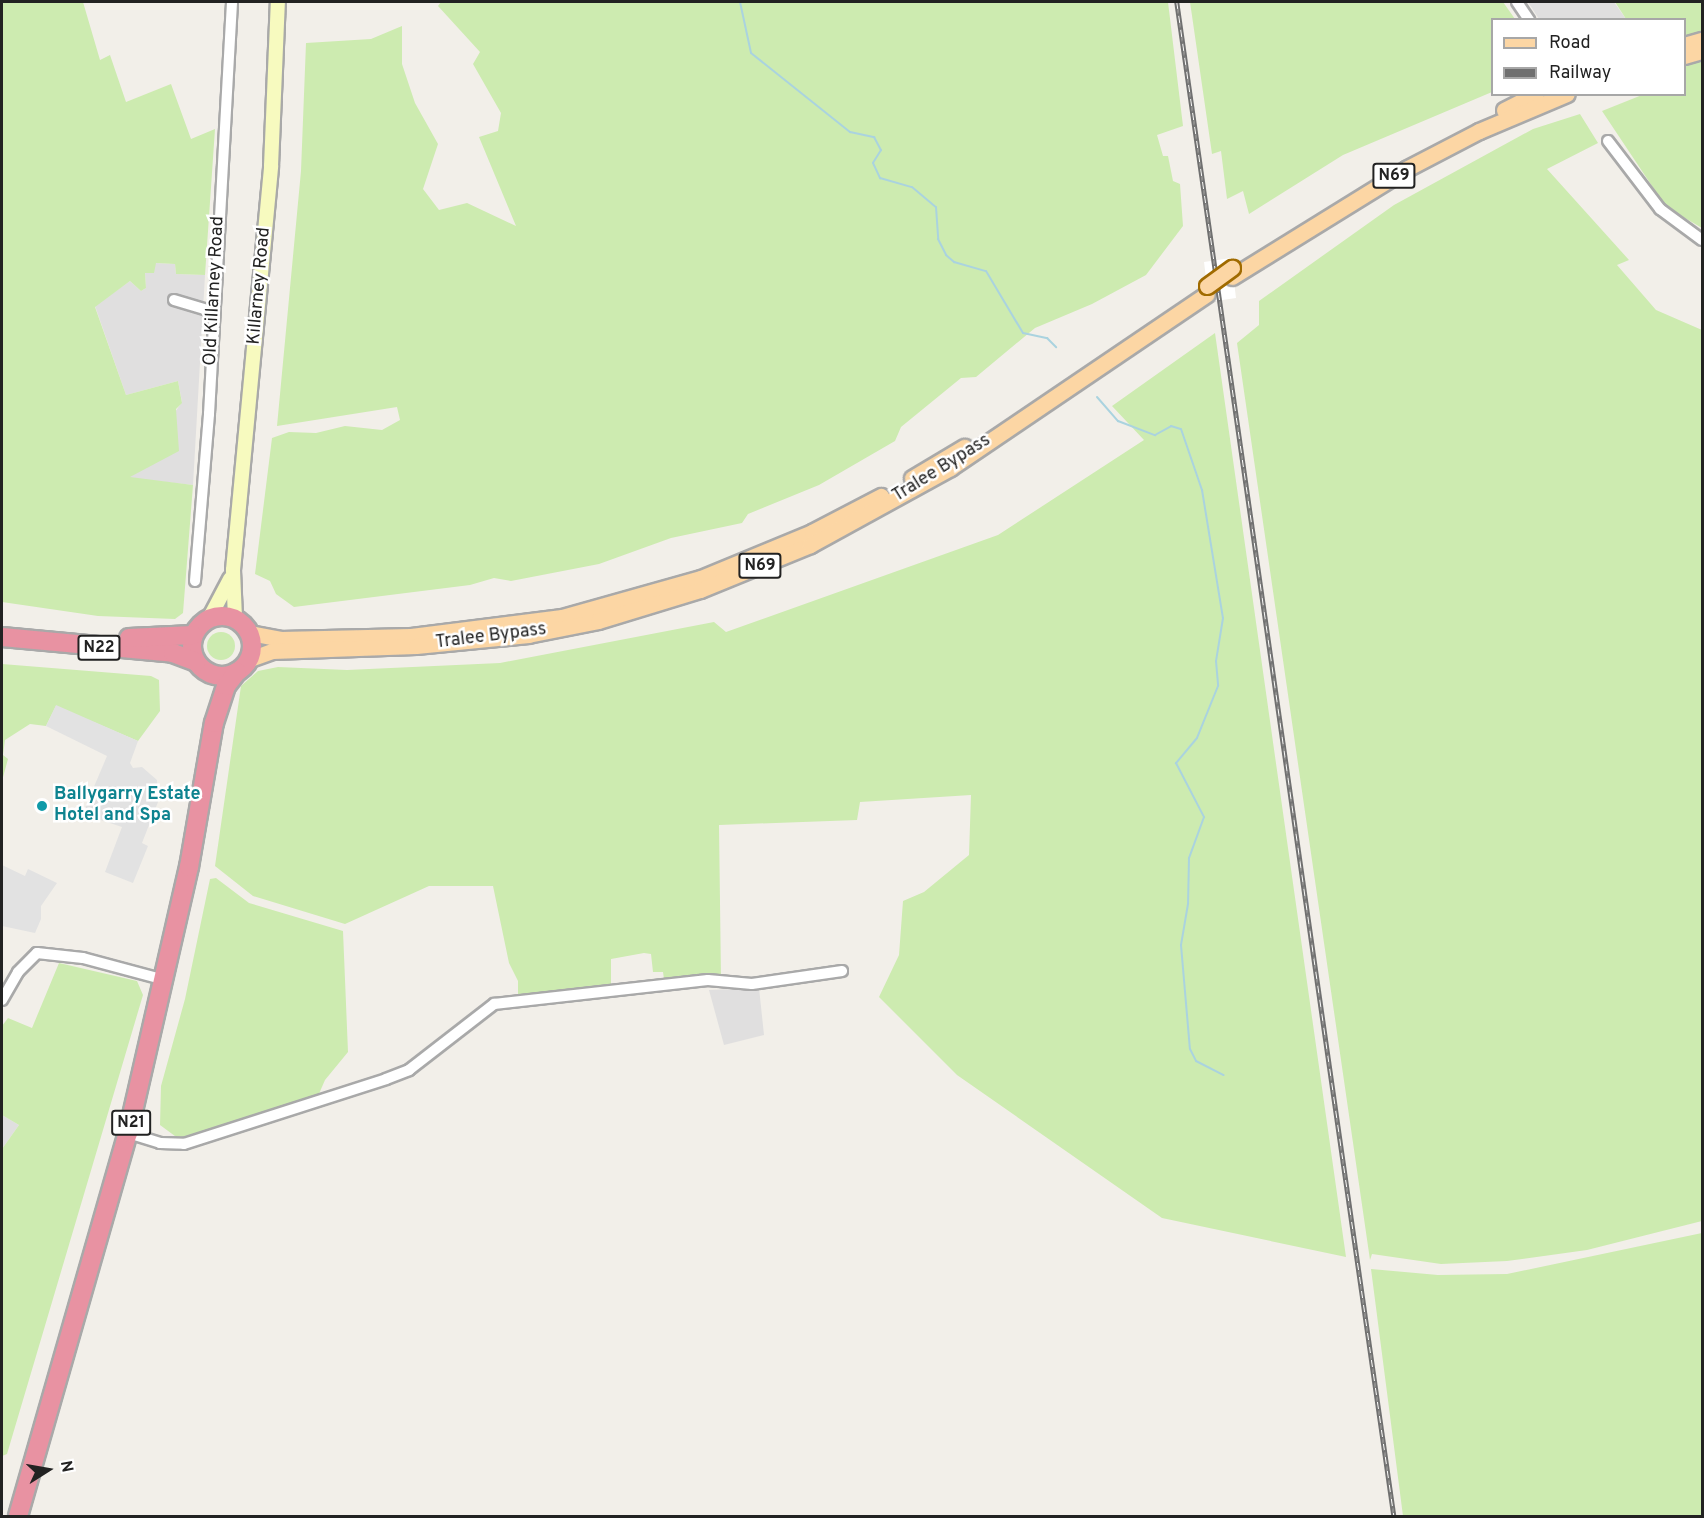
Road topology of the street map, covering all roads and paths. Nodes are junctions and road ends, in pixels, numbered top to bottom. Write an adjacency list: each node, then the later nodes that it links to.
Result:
1 (232, 2): 16 (street, Old Killarney Road)
2 (278, 2): 17 (main road, Killarney Road)
3 (1517, 2): 4 (street)
4 (1528, 18)
5 (1702, 40): 6 (main road)
6 (1686, 44)
7 (1702, 51): 8 (main road)
8 (1686, 55)
9 (1532, 96): 13 (main road, Tralee Bypass / N69)
10 (1562, 96): 13 (main road, Tralee Bypass / N69)
11 (1608, 141): 12 (street)
12 (1702, 240)
13 (1232, 272): 14 (main road, Tralee Bypass / N69, bridge)
14 (1207, 290): 22 (main road, Tralee Bypass / N69); 25 (main road, Tralee Bypass / N69)
15 (174, 300): 16 (street)
16 (214, 312): 18 (street, Old Killarney Road)
17 (233, 570): 19 (main road, Killarney Road); 20 (main road, Killarney Road)
18 (195, 581)
19 (210, 617): 20 (highway); 23 (highway)
20 (235, 618): 22 (highway)
21 (2, 625): 23 (highway, N22)
22 (250, 633): 25 (highway)
23 (193, 635): 26 (highway)
24 (2, 637): 26 (highway, N22)
25 (243, 665): 26 (highway, N22); 27 (highway, N21)
26 (202, 667): 27 (highway, N21)
27 (214, 723): 29 (highway, N21)
28 (842, 971): 31 (street)
29 (165, 980): 30 (street); 31 (highway, N21)
30 (2, 1000)
31 (128, 1132): 32 (highway, N21)
32 (18, 1516)

